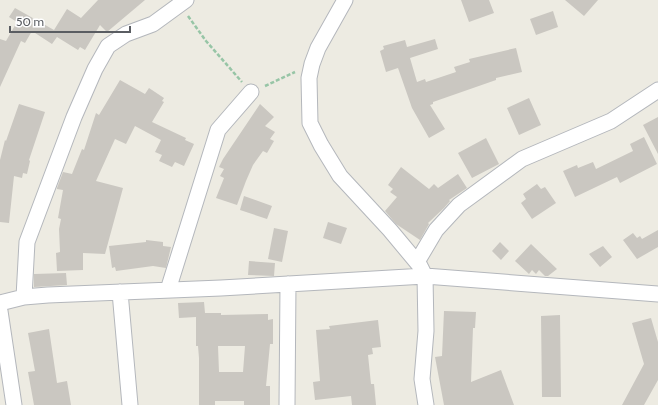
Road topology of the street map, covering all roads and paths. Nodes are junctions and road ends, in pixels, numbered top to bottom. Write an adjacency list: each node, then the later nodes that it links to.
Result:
1 (345, 0): 3 (street)
2 (181, 2): 5 (path); 12 (street)
3 (312, 64): 5 (path); 6 (street)
4 (658, 90): 6 (street)
5 (251, 92): 9 (street)
6 (417, 262): 7 (street)
7 (425, 276): 8 (street); 11 (street); 18 (street)
8 (288, 284): 9 (street); 17 (street)
9 (168, 290): 10 (street)
10 (120, 292): 12 (street); 16 (street)
11 (658, 294)
12 (24, 296): 13 (street)
13 (0, 302)
14 (0, 311): 15 (street)
15 (14, 405)
16 (130, 405)
17 (287, 405)
18 (426, 405)

